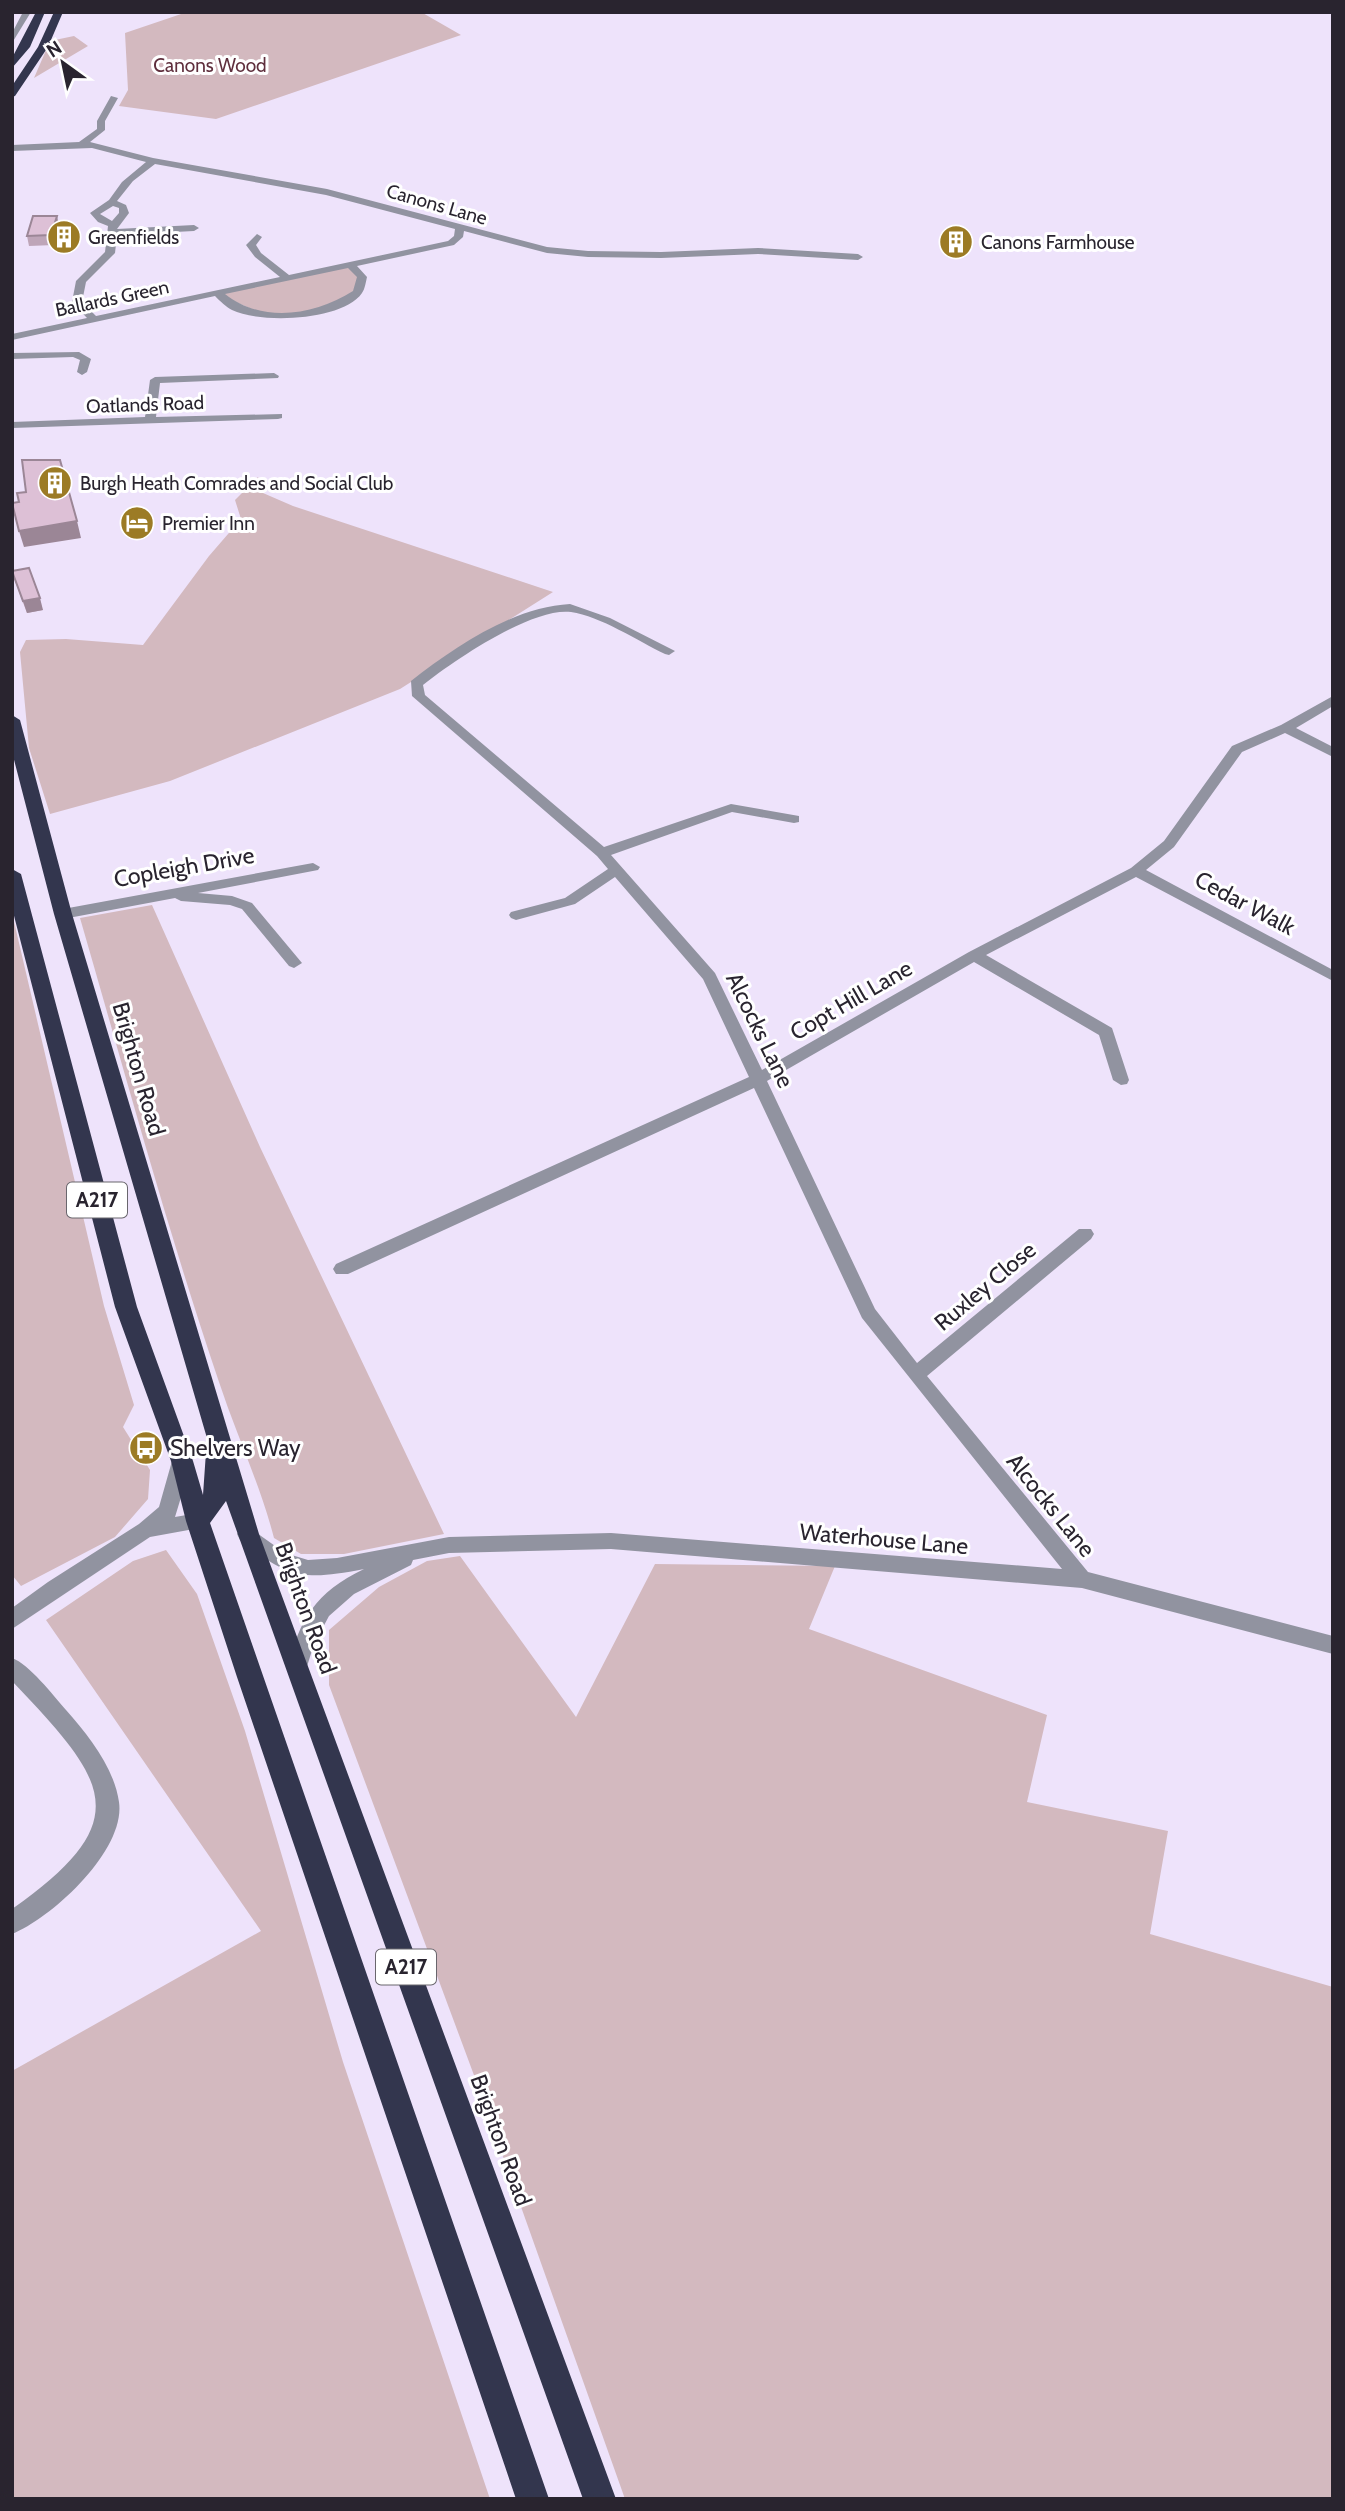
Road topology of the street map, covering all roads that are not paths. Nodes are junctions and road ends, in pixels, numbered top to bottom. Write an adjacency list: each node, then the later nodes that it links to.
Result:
1 (27, 12): 4 (street)
2 (41, 12): 5 (highway)
3 (59, 12): 6 (highway)
4 (12, 41)
5 (12, 65)
6 (12, 94)
7 (114, 98): 8 (street)
8 (82, 144): 9 (street, Canons Lane); 10 (street, Canons Lane)
9 (12, 148)
10 (153, 161): 11 (street); 12 (street, Canons Lane)
11 (113, 202): 14 (street); 14 (street)
12 (460, 227): 15 (street, Canons Lane); 17 (street)
13 (194, 228): 14 (street)
14 (112, 229): 22 (street)
15 (481, 234): 17 (street, Ballards Green); 18 (street, Canons Lane)
16 (257, 237): 20 (street)
17 (452, 243): 19 (street, Ballards Green)
18 (858, 257)
19 (350, 265): 20 (street, Ballards Green); 21 (street)
20 (287, 278): 21 (street, Ballards Green)
21 (218, 294): 22 (street, Ballards Green)
22 (94, 320): 23 (street, Ballards Green)
23 (12, 337)
24 (12, 355): 25 (street)
25 (82, 372)
26 (274, 376): 28 (street)
27 (278, 416): 28 (street, Oatlands Road)
28 (150, 421): 29 (street, Oatlands Road)
29 (12, 425)
30 (669, 651): 36 (street, Alcocks Lane)
31 (1333, 700): 33 (street, Copt Hill Lane)
32 (12, 720): 42 (highway, Brighton Road / A217)
33 (1286, 728): 34 (street); 39 (street, Copt Hill Lane)
34 (1333, 753)
35 (794, 819): 36 (street)
36 (602, 853): 38 (street, Alcocks Lane)
37 (313, 867): 41 (street, Copleigh Drive)
38 (618, 869): 43 (street); 47 (street, Alcocks Lane)
39 (1136, 871): 44 (street, Copt Hill Lane); 46 (street, Cedar Walk)
40 (12, 874): 53 (highway, A217)
41 (157, 894): 42 (street, Copleigh Drive); 45 (street)
42 (63, 914): 52 (highway, Brighton Road / A217)
43 (516, 915)
44 (974, 955): 47 (street, Copt Hill Lane); 48 (street)
45 (294, 963)
46 (1333, 975)
47 (759, 1079): 50 (street, Copt Hill Lane); 51 (street, Alcocks Lane)
48 (1121, 1080)
49 (1086, 1234): 51 (street, Ruxley Close)
50 (342, 1269)
51 (916, 1376): 58 (street, Alcocks Lane)
52 (218, 1434): 54 (highway); 56 (highway, Brighton Road / A217)
53 (182, 1461): 54 (highway, A217); 55 (street)
54 (198, 1521): 55 (street); 64 (highway, A217)
55 (146, 1530): 59 (street)
56 (247, 1534): 57 (street, Waterhouse Lane); 62 (highway, Brighton Road / A217)
57 (423, 1549): 58 (street, Waterhouse Lane); 62 (street, Waterhouse Lane)
58 (1082, 1579): 60 (street, Waterhouse Lane)
59 (12, 1620)
60 (1333, 1645)
61 (12, 1667): 63 (street)
62 (297, 1670): 65 (highway, Brighton Road / A217)
63 (12, 1923)
64 (533, 2499)
65 (600, 2499)

